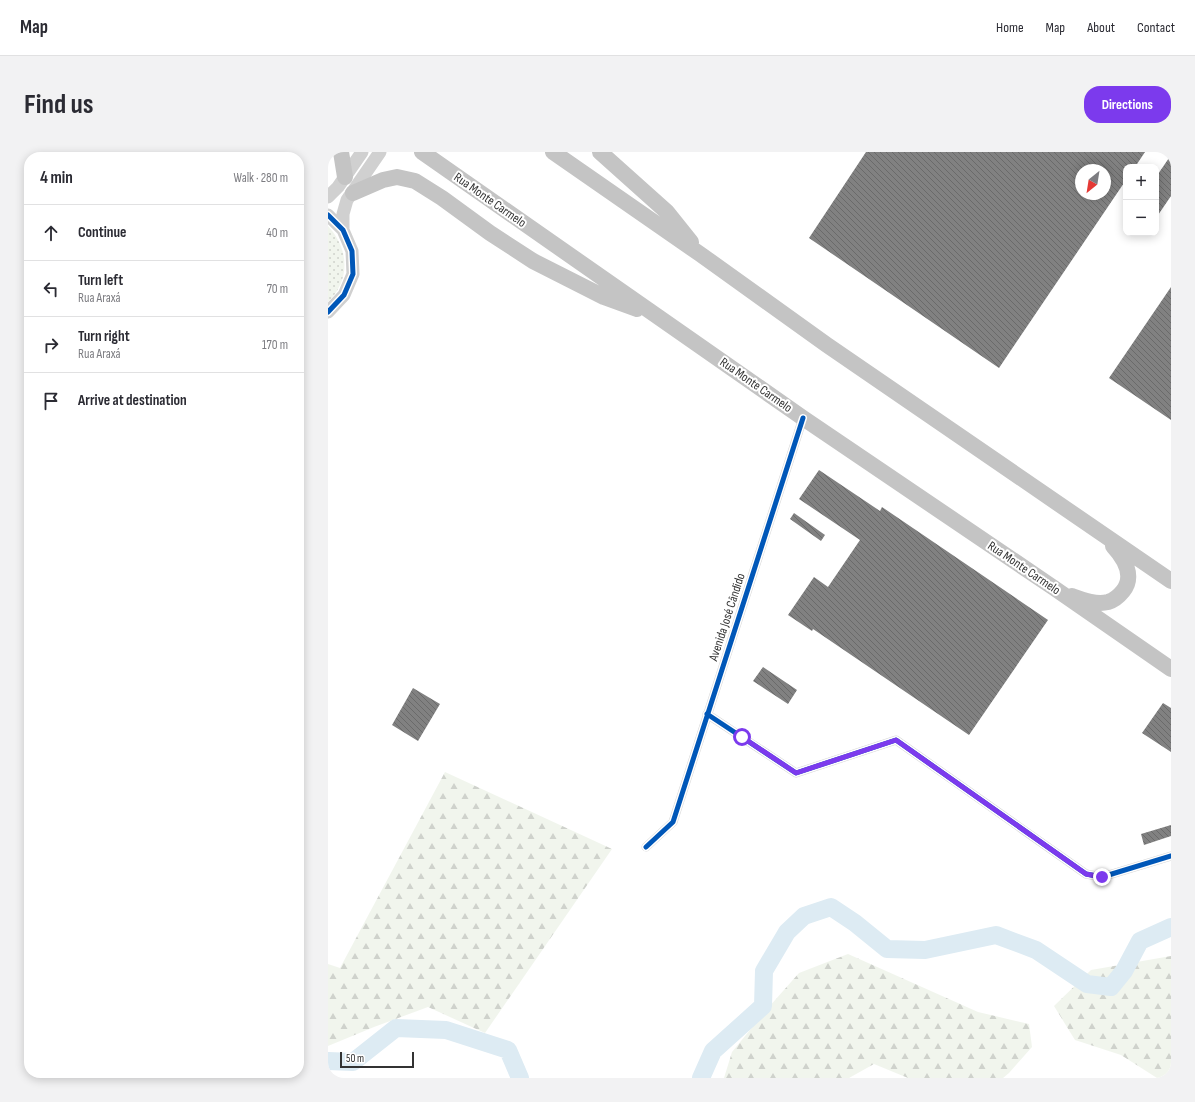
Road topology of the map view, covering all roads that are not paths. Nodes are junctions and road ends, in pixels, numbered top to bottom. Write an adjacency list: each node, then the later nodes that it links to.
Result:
1 (341, 152): 7 (highway)
2 (362, 152): 7 (street)
3 (380, 152): 8 (street)
4 (422, 152): 14 (highway, Rua Monte Carmelo)
5 (553, 152): 12 (highway)
6 (600, 152): 12 (highway)
7 (345, 177): 9 (street)
8 (353, 193): 11 (street); 14 (highway)
9 (328, 197)
10 (328, 215): 11 (street)
11 (344, 230): 13 (street)
12 (700, 254): 16 (highway)
13 (328, 312)
14 (655, 316): 15 (highway, Rua Monte Carmelo)
15 (803, 418): 18 (highway, Rua Monte Carmelo); 20 (street, Avenida José Cândido)
16 (1102, 534): 17 (highway); 18 (highway)
17 (1171, 581)
18 (1054, 588): 19 (highway, Rua Monte Carmelo)
19 (1171, 669)
20 (707, 714): 21 (street, Avenida José Cândido); 22 (street)
21 (646, 847)
22 (1171, 856)

